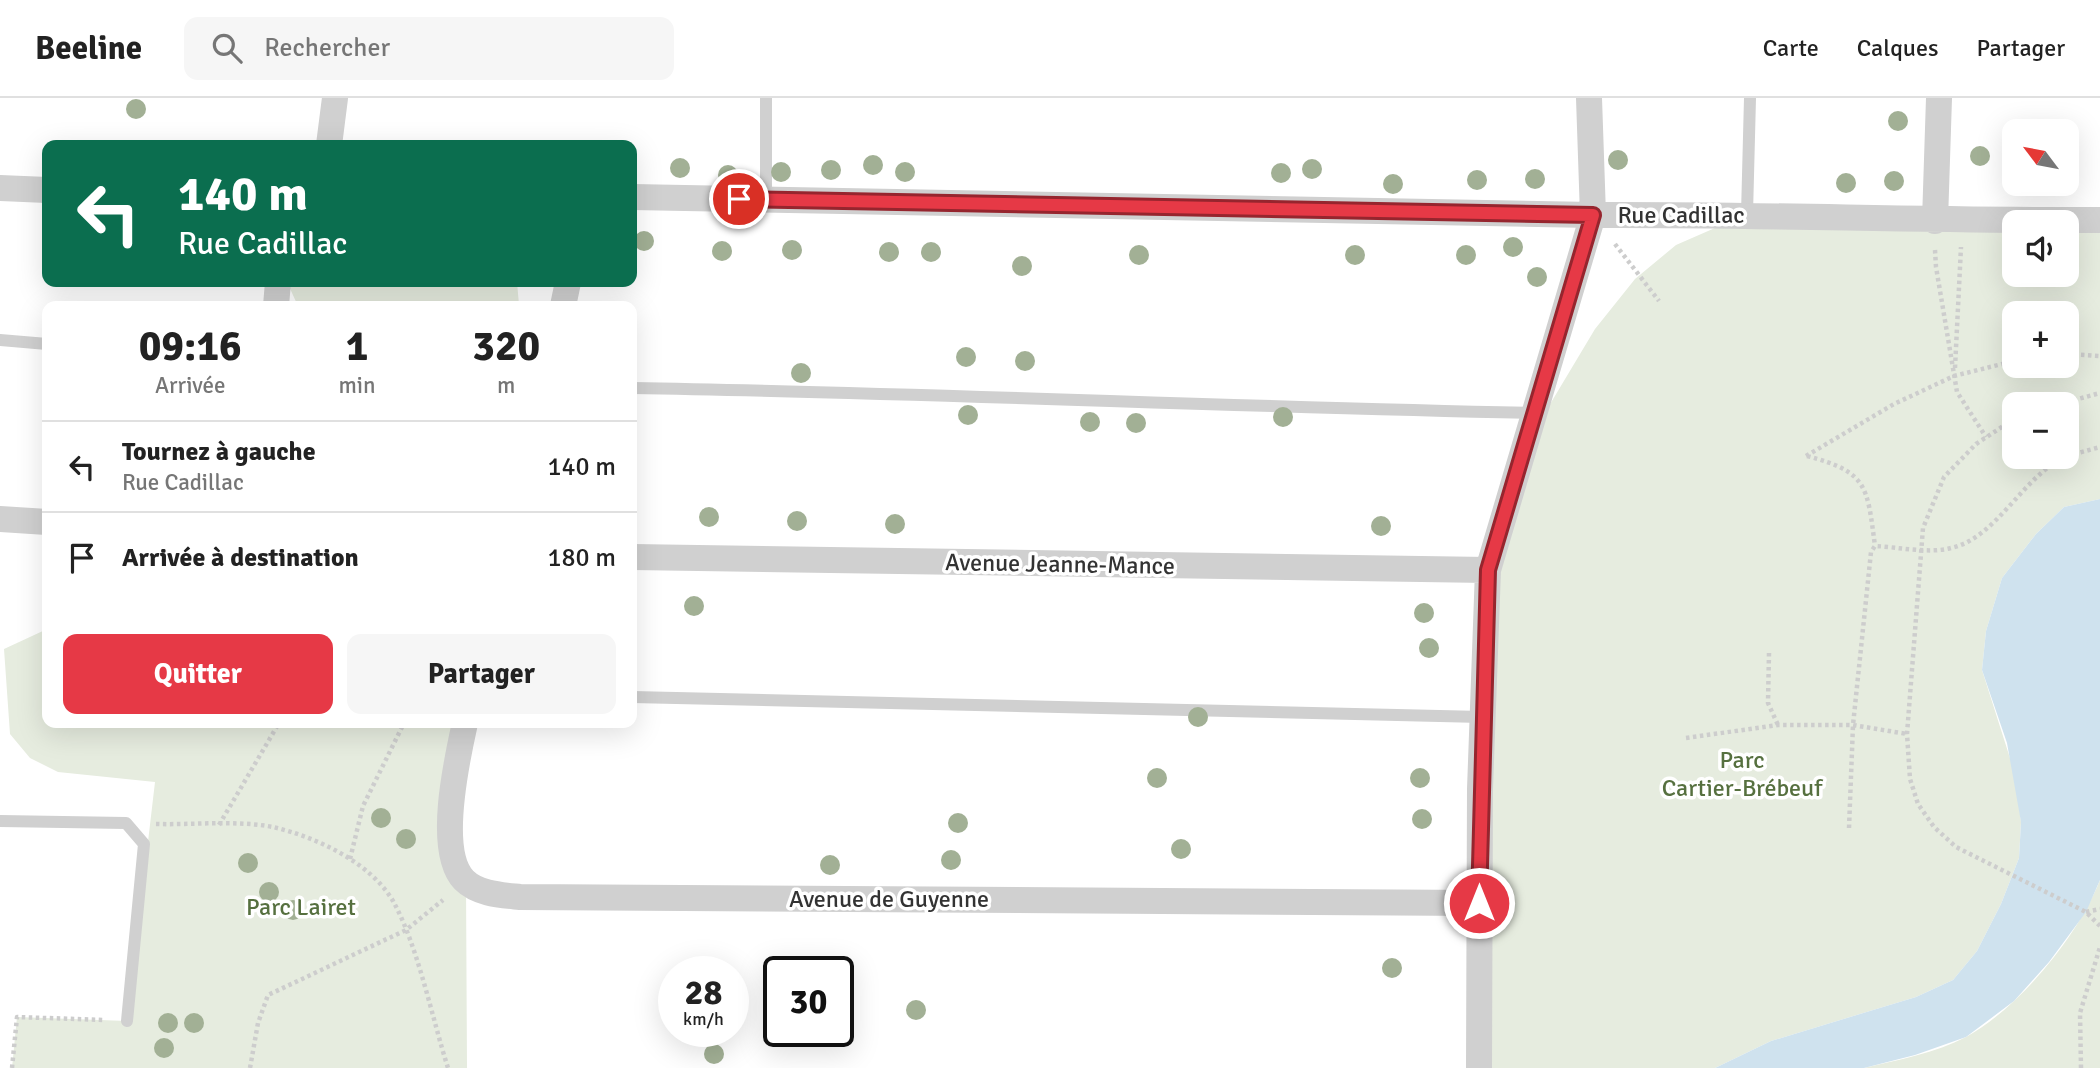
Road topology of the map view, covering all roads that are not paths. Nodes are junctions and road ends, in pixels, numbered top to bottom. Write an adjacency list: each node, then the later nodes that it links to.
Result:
1 (335, 98): 6 (street)
2 (766, 98): 10 (lane)
3 (1589, 98): 12 (street)
4 (1749, 98): 11 (lane)
5 (1939, 98): 14 (street)
6 (330, 140)
7 (0, 188): 8 (street)
8 (42, 190)
9 (637, 197): 10 (street, Rue Cadillac)
10 (766, 199): 12 (street, Rue Cadillac)
11 (1747, 214): 12 (street, Rue Cadillac); 14 (street, Rue Cadillac)
12 (1593, 215): 18 (street)
13 (2100, 220): 14 (street, Rue Cadillac)
14 (1935, 221)
15 (0, 340): 16 (lane)
16 (42, 344)
17 (637, 388): 18 (lane)
18 (1535, 413): 22 (street)
19 (0, 519): 20 (street)
20 (42, 522)
21 (637, 557): 22 (street, Avenue Jeanne-Mance)
22 (1488, 570): 24 (street)
23 (637, 697): 24 (lane)
24 (1482, 717): 27 (street)
25 (464, 728): 27 (street, Avenue de Guyenne)
26 (0, 821): 28 (lane)
27 (1479, 903): 29 (street)
28 (127, 1021)
29 (1479, 1068)

